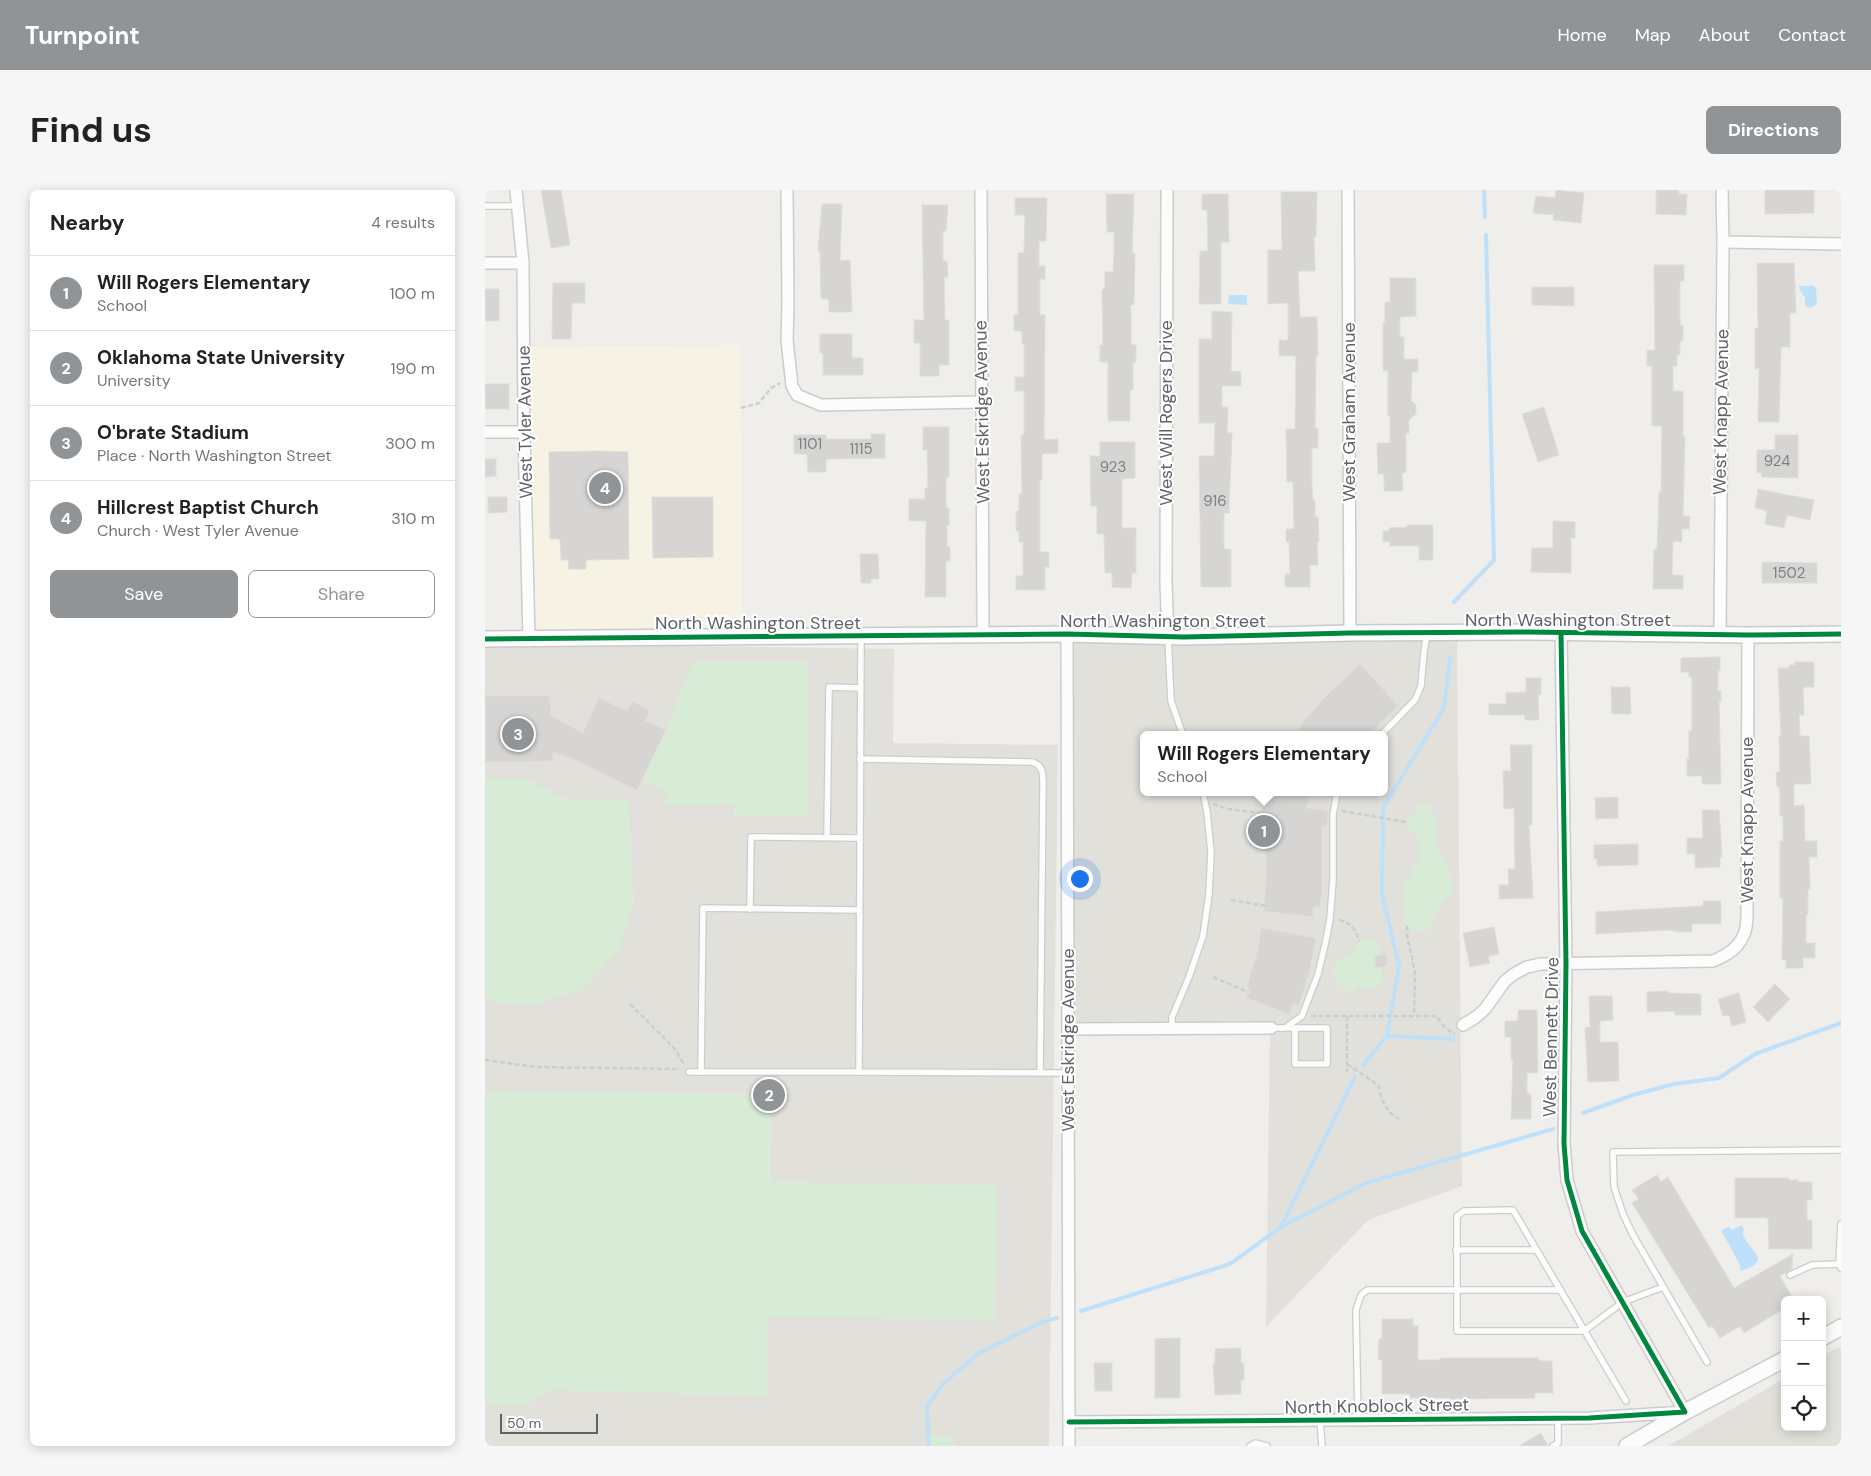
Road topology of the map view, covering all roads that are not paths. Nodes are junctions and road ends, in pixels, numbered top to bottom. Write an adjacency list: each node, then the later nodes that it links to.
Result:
1 (516, 190): 8 (street, West Tyler Avenue)
2 (787, 190): 13 (street)
3 (981, 190): 13 (street, West Eskridge Avenue)
4 (1167, 190): 24 (street, West Will Rogers Drive)
5 (1348, 190): 16 (street, West Graham Avenue)
6 (1721, 190): 9 (street, West Knapp Avenue)
7 (485, 206): 8 (lane)
8 (518, 206): 12 (street, West Tyler Avenue)
9 (1723, 242): 10 (street); 22 (street, West Knapp Avenue)
10 (1841, 244)
11 (485, 263): 12 (street)
12 (523, 263): 15 (street, West Tyler Avenue)
13 (983, 402): 21 (street, West Eskridge Avenue)
14 (485, 432): 15 (street)
15 (524, 432): 27 (street, West Tyler Avenue)
16 (1350, 633): 17 (main road, North Washington Street); 24 (main road, North Washington Street)
17 (1427, 633): 18 (main road, North Washington Street); 30 (lane)
18 (1561, 633): 22 (main road, North Washington Street); 38 (street, West Bennett Drive)
19 (1067, 634): 21 (main road, North Washington Street); 24 (main road, North Washington Street); 42 (street, West Eskridge Avenue)
20 (1841, 634): 25 (main road, North Washington Street)
21 (983, 635): 23 (main road, North Washington Street)
22 (1720, 635): 25 (main road, North Washington Street)
23 (861, 636): 27 (main road, North Washington Street); 28 (lane)
24 (1169, 636): 29 (lane)
25 (1748, 636): 38 (street, West Knapp Avenue)
26 (485, 639): 27 (main road, North Washington Street)
27 (529, 639)
28 (861, 688): 31 (lane); 34 (lane)
29 (1182, 731)
30 (1385, 731)
31 (860, 759): 35 (lane); 48 (lane)
32 (1204, 796): 44 (lane)
33 (1336, 796): 40 (lane)
34 (827, 838): 35 (lane); 36 (lane)
35 (860, 838): 37 (lane)
36 (750, 909): 37 (lane); 46 (lane)
37 (859, 910): 47 (lane)
38 (1566, 963): 43 (street); 59 (street, West Bennett Drive)
39 (1271, 1028): 40 (lane); 44 (street)
40 (1285, 1028): 41 (lane)
41 (1295, 1028): 41 (lane)
42 (1068, 1029): 44 (street); 49 (street, West Eskridge Avenue)
43 (1463, 1029)
44 (1172, 1030)
45 (689, 1072): 46 (lane)
46 (701, 1072): 47 (lane)
47 (859, 1072): 48 (lane)
48 (1040, 1073): 49 (lane)
49 (1068, 1073): 70 (street, West Eskridge Avenue)
50 (1841, 1150): 56 (lane)
51 (1841, 1224): 54 (lane)
52 (1456, 1250): 53 (lane); 53 (lane); 57 (lane)
53 (1536, 1250): 58 (lane)
54 (1840, 1266): 55 (lane)
55 (1790, 1275)
56 (1663, 1287): 59 (lane); 64 (lane)
57 (1457, 1290): 58 (lane); 61 (lane); 69 (lane)
58 (1560, 1290): 61 (lane)
59 (1623, 1302): 61 (lane); 66 (street, West Bennett Drive)
60 (1841, 1327): 62 (main road)
61 (1584, 1331): 65 (lane)
62 (1826, 1336)
63 (1781, 1361): 66 (main road)
64 (1707, 1362)
65 (1627, 1401)
66 (1685, 1412): 67 (street, North Knoblock Street); 76 (main road)
67 (1557, 1418): 69 (street, North Knoblock Street); 75 (lane)
68 (1320, 1420): 69 (street, North Knoblock Street); 70 (street, North Knoblock Street); 74 (lane)
69 (1358, 1420)
70 (1069, 1422): 71 (street, West Eskridge Avenue)
71 (1069, 1446)
72 (1250, 1446): 73 (lane)
73 (1267, 1446)
74 (1322, 1446)
75 (1553, 1446)
76 (1627, 1446)

